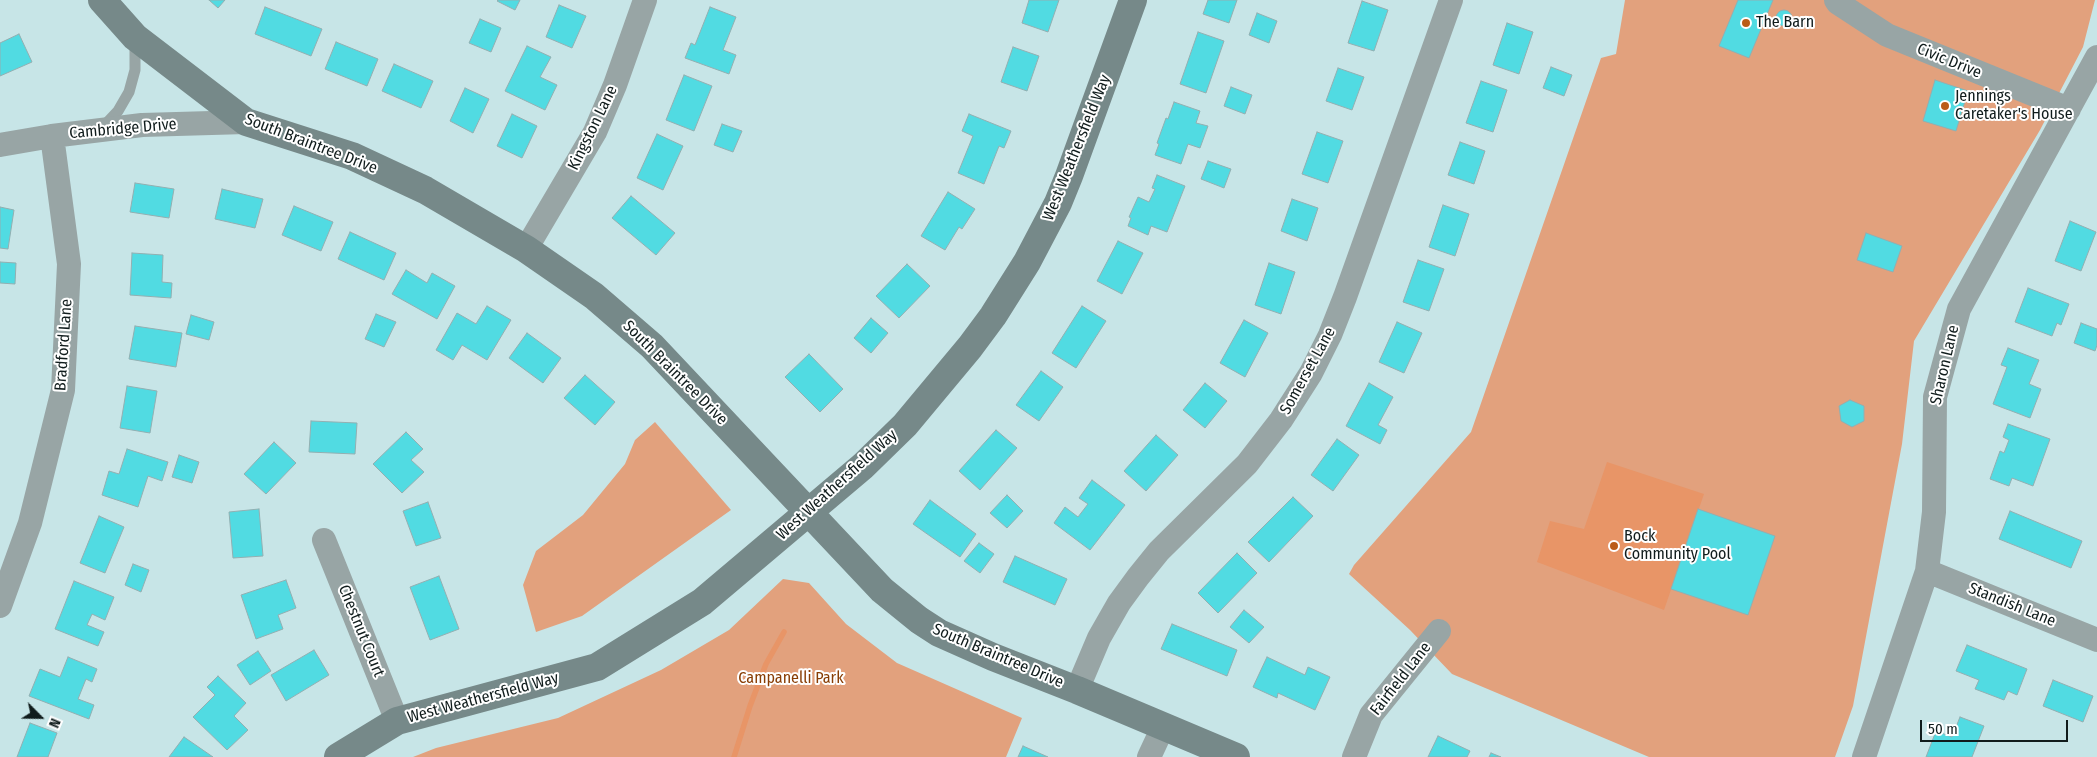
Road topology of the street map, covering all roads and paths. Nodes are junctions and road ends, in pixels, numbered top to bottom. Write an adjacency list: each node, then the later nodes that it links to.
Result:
1 (102, 0): 6 (street, South Braintree Drive)
2 (645, 0): 13 (street, Kingston Lane)
3 (1132, 0): 14 (street, West Weathersfield Way)
4 (1451, 0): 20 (street, Somerset Lane)
5 (1836, 0): 8 (street, Civic Drive)
6 (135, 37): 9 (street, South Braintree Drive); 10 (lane)
7 (2097, 57): 8 (street, Sharon Lane)
8 (2069, 109): 16 (street, Sharon Lane)
9 (246, 122): 10 (street, Cambridge Drive); 13 (street, South Braintree Drive)
10 (100, 130): 11 (street, Cambridge Drive)
11 (52, 136): 12 (street, Cambridge Drive); 17 (street, Bradford Lane)
12 (0, 145)
13 (526, 249): 14 (street, South Braintree Drive)
14 (809, 512): 20 (street, South Braintree Drive); 21 (street, West Weathersfield Way)
15 (324, 540): 21 (street, Chestnut Court)
16 (1927, 571): 19 (street, Standish Lane); 27 (street, Sharon Lane)
17 (0, 606)
18 (1439, 631): 26 (street, Fairfield Lane)
19 (2097, 640)
20 (1077, 690): 22 (street, South Braintree Drive)
21 (397, 721): 23 (street, West Weathersfield Way)
22 (1162, 726): 24 (street); 25 (street, South Braintree Drive)
23 (338, 757)
24 (1149, 757)
25 (1236, 757)
26 (1354, 757)
27 (1864, 757)

